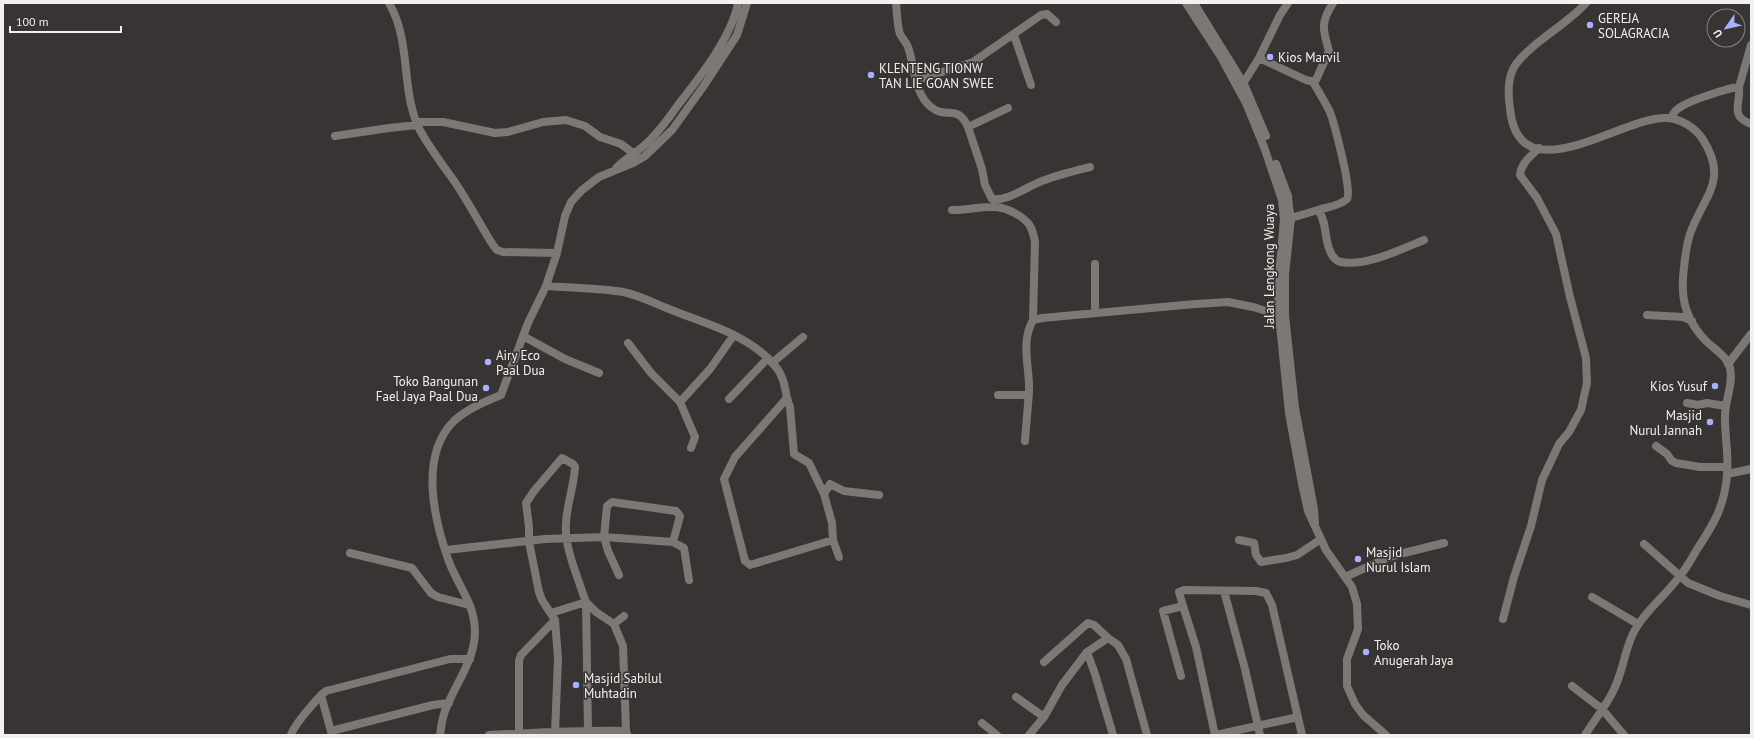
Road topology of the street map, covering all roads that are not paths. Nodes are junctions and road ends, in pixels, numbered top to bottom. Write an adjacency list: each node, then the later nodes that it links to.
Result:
1 (389, 3): 23 (street)
2 (738, 3): 19 (street)
3 (747, 3): 21 (street)
4 (896, 3): 14 (street)
5 (1186, 3): 17 (street, Jalan Lengkong Wuaya)
6 (1194, 3): 17 (street, Jalan Lengkong Wuaya)
7 (1288, 3): 13 (street)
8 (1333, 3): 15 (street)
9 (1586, 3): 27 (street)
10 (1056, 22): 11 (street)
11 (1014, 35): 14 (street); 16 (street)
12 (1751, 45): 18 (street)
13 (1259, 58): 15 (street); 17 (street)
14 (917, 80): 25 (street)
15 (1313, 82): 32 (street)
16 (1031, 85)
17 (1242, 86): 33 (street, Jalan Lengkong Wuaya); 39 (street, Jalan Lengkong Wuaya)
18 (1739, 87): 22 (street); 24 (street)
19 (679, 105): 21 (street); 28 (street)
20 (1008, 108): 25 (street)
21 (686, 110): 30 (street)
22 (1671, 118): 27 (street); 42 (street)
23 (417, 124): 26 (street); 28 (street); 35 (street)
24 (1751, 124)
25 (968, 127): 29 (street)
26 (335, 136)
27 (1539, 148): 90 (street)
28 (634, 153): 30 (street)
29 (1090, 167)
30 (613, 172): 35 (street)
31 (952, 210): 41 (street)
32 (1318, 210): 33 (street); 34 (street)
33 (1290, 218): 65 (street, Jalan Lengkong Wuaya)
34 (1424, 240)
35 (557, 253): 37 (street)
36 (1095, 264): 38 (street)
37 (546, 286): 44 (street); 45 (street)
38 (1096, 314): 39 (street); 41 (street)
39 (1279, 315): 65 (street, Jalan Lengkong Wuaya)
40 (1647, 315): 42 (street)
41 (1033, 320): 52 (street)
42 (1692, 321): 49 (street)
43 (1751, 334): 49 (street)
44 (734, 335): 48 (street); 55 (street)
45 (523, 336): 50 (street); 75 (street)
46 (803, 337): 48 (street)
47 (628, 343): 55 (street)
48 (770, 360): 53 (street); 54 (street)
49 (1728, 364): 57 (street)
50 (599, 373)
51 (998, 394): 52 (street)
52 (1029, 395): 58 (street)
53 (787, 398): 63 (street); 69 (street)
54 (729, 399)
55 (680, 402): 60 (street)
56 (1687, 403): 57 (street)
57 (1726, 406): 62 (street)
58 (1025, 441)
59 (1656, 446): 62 (street)
60 (692, 448)
61 (1751, 470): 62 (street)
62 (1727, 471): 80 (street)
63 (824, 494): 64 (street); 69 (street)
64 (879, 495)
65 (1315, 524): 68 (street, Jalan Lengkong Wuaya)
66 (604, 537): 67 (street); 72 (street); 72 (street); 78 (street)
67 (566, 538): 71 (street); 71 (street); 84 (street)
68 (1321, 539): 70 (street); 79 (street, Jalan Lengkong Wuaya)
69 (833, 540): 77 (street)
70 (1239, 540)
71 (529, 542): 75 (street); 88 (street)
72 (673, 542): 81 (street)
73 (1444, 543): 79 (street)
74 (1644, 544): 80 (street)
75 (446, 550): 85 (street)
76 (350, 554): 85 (street)
77 (839, 557)
78 (619, 575)
79 (1345, 577): 121 (street, Jalan Lengkong Wuaya)
80 (1680, 577): 86 (street); 92 (street)
81 (689, 580)
82 (1224, 591): 87 (street); 104 (street); 107 (street)
83 (1592, 597): 92 (street)
84 (586, 602): 88 (street); 91 (street); 106 (street)
85 (468, 605): 95 (street)
86 (1751, 605)
87 (1183, 606): 97 (street); 119 (street)
88 (553, 616): 109 (street); 111 (street)
89 (624, 616): 91 (street)
90 (1503, 619)
91 (614, 624): 110 (street)
92 (1638, 624): 102 (street)
93 (1108, 638): 94 (street); 96 (street); 118 (street)
94 (1087, 652): 103 (street); 117 (street)
95 (470, 659): 99 (street); 101 (street)
96 (1044, 662)
97 (1181, 676)
98 (1572, 686): 102 (street)
99 (321, 695): 108 (street); 112 (street)
100 (1016, 696): 103 (street)
101 (449, 703): 108 (street); 113 (street)
102 (1602, 709): 122 (street); 123 (street)
103 (1044, 717): 116 (street)
104 (1298, 717): 107 (street); 120 (street)
105 (982, 723): 115 (street)
106 (588, 730): 109 (street); 110 (street)
107 (1259, 731): 119 (street)
108 (331, 733)
109 (555, 733): 111 (street)
110 (627, 733)
111 (518, 734): 114 (street)
112 (291, 735)
113 (440, 735)
114 (489, 735)
115 (997, 735)
116 (1030, 735)
117 (1113, 735)
118 (1147, 735)
119 (1215, 735)
120 (1302, 735)
121 (1386, 735)
122 (1585, 735)
123 (1624, 735)

